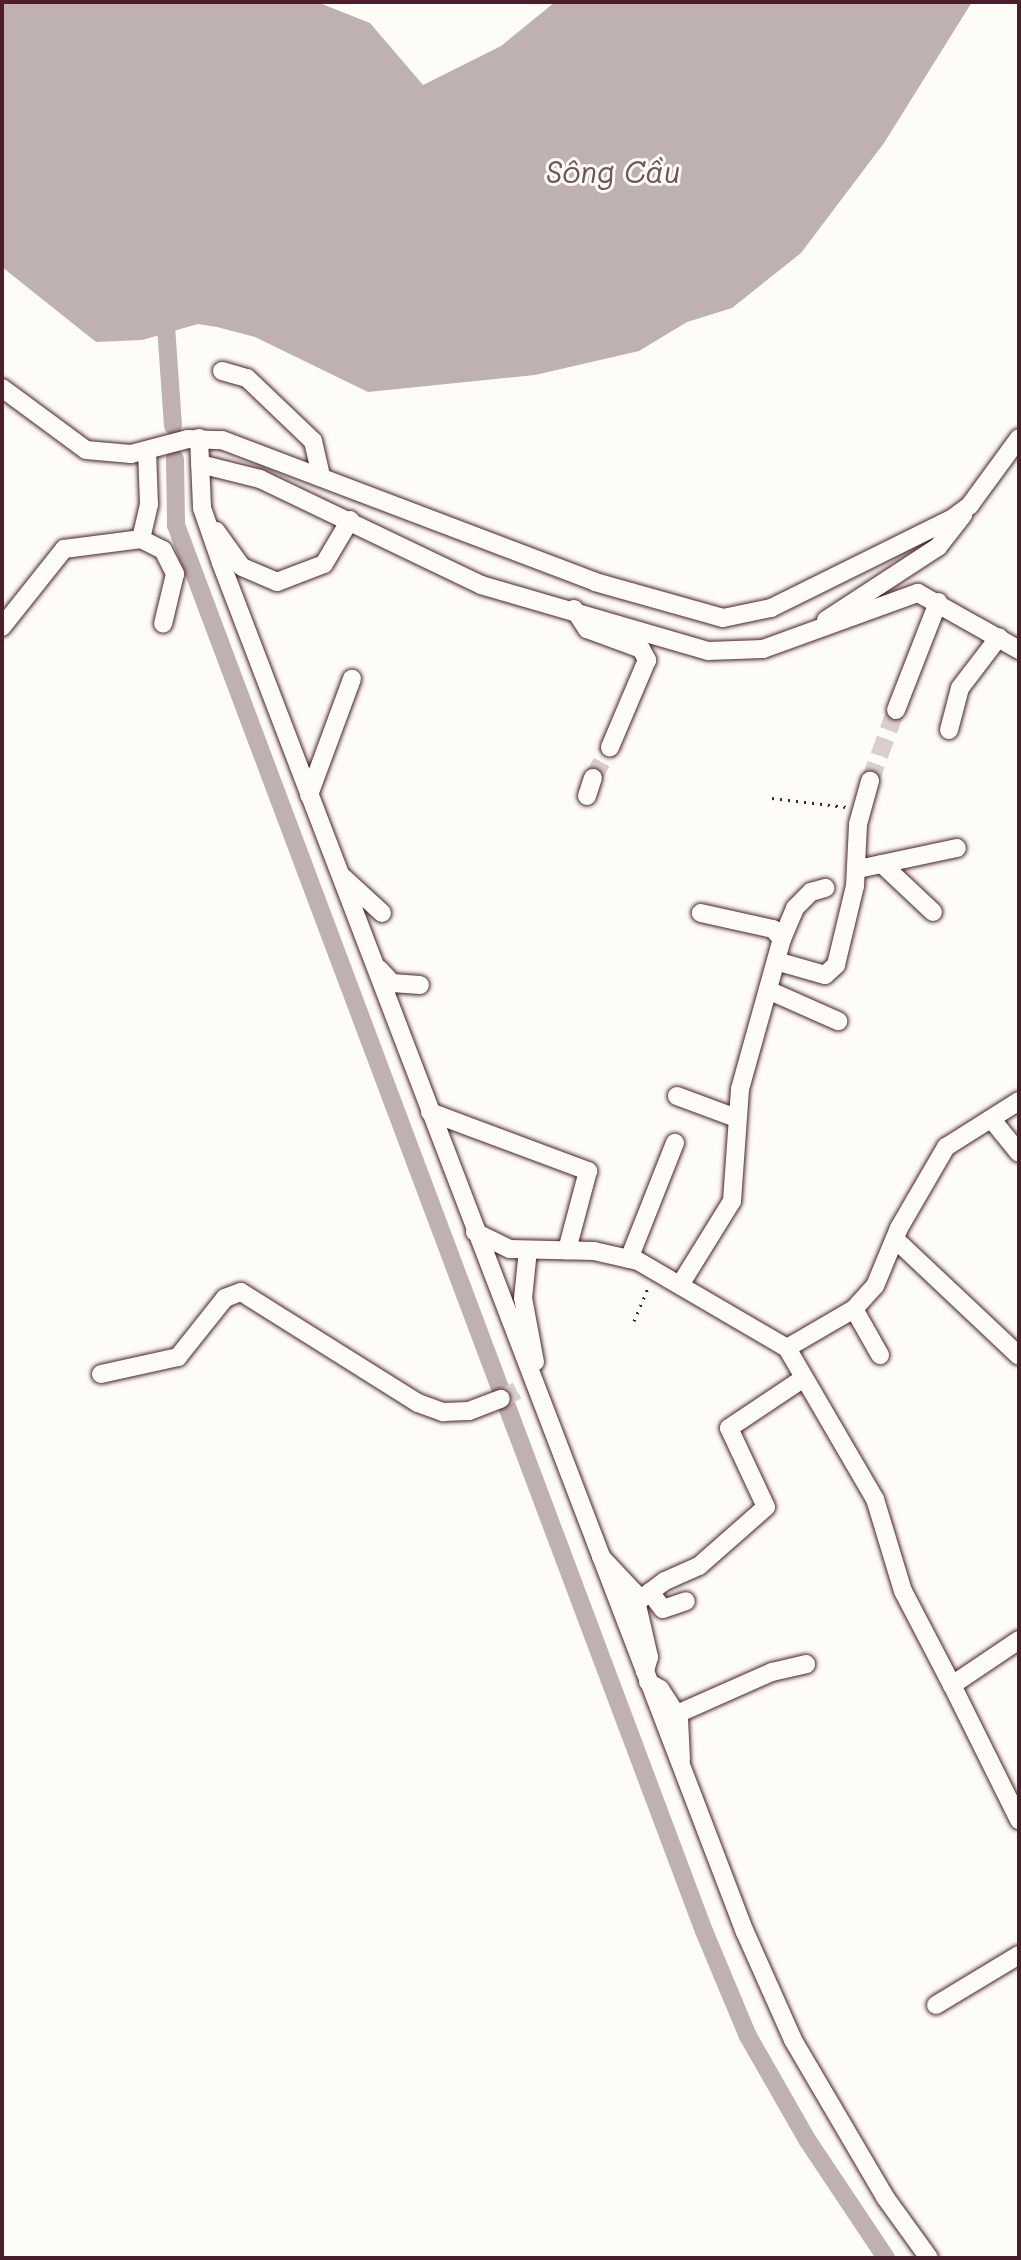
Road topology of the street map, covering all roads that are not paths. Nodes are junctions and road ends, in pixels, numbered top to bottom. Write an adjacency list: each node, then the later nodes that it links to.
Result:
1 (222, 371): 7 (street)
2 (2, 388): 5 (street)
3 (199, 438): 5 (street); 6 (street); 7 (street)
4 (1019, 438): 8 (street)
5 (147, 450): 11 (street)
6 (200, 464): 9 (street); 10 (street)
7 (321, 477): 8 (street)
8 (970, 505): 17 (street)
9 (205, 518): 10 (street); 24 (street)
10 (350, 520): 13 (street)
11 (143, 533): 14 (street); 15 (street)
12 (938, 602): 16 (street); 17 (street); 20 (street)
13 (574, 609): 17 (street); 22 (street)
14 (163, 624)
15 (2, 627)
16 (999, 637): 18 (street); 21 (street)
17 (792, 639)
18 (1019, 650)
19 (352, 679): 24 (street)
20 (896, 710)
21 (949, 730)
22 (610, 747)
23 (870, 781): 27 (street)
24 (309, 795): 28 (street)
25 (957, 848): 26 (street)
26 (882, 864): 27 (street); 30 (street)
27 (858, 869): 34 (street)
28 (341, 876): 31 (street); 35 (street)
29 (825, 888): 33 (street)
30 (933, 912)
31 (382, 913)
32 (701, 913): 33 (street)
33 (782, 939): 34 (street)
34 (776, 961): 37 (street)
35 (375, 964): 36 (street); 41 (street)
36 (420, 985)
37 (768, 990): 38 (street); 42 (street)
38 (838, 1021)
39 (677, 1096): 42 (street)
40 (1019, 1101): 43 (street)
41 (430, 1112): 46 (street); 49 (street)
42 (736, 1118): 51 (street)
43 (993, 1121): 45 (street); 47 (street)
44 (675, 1143): 50 (street)
45 (1019, 1153)
46 (475, 1232): 48 (street); 58 (street)
47 (895, 1239): 52 (street); 55 (street)
48 (528, 1250): 49 (street); 58 (street)
49 (567, 1250): 50 (street)
50 (629, 1259): 51 (street)
51 (680, 1285): 53 (street)
52 (854, 1309): 53 (street); 54 (street)
53 (787, 1348): 57 (street)
54 (880, 1355)
55 (1019, 1356)
56 (101, 1374): 59 (street)
57 (804, 1378): 61 (street); 66 (street)
58 (528, 1383): 60 (street)
59 (501, 1399)
60 (598, 1556): 61 (street); 65 (street)
61 (643, 1597): 62 (street); 65 (street)
62 (686, 1601)
63 (1019, 1640): 66 (street)
64 (806, 1664): 67 (street)
65 (645, 1678): 67 (street); 68 (street)
66 (952, 1685): 69 (street)
67 (677, 1714): 68 (street)
68 (681, 1771): 72 (street)
69 (1019, 1820)
70 (1019, 1955): 71 (street)
71 (936, 2005)
72 (929, 2258)

